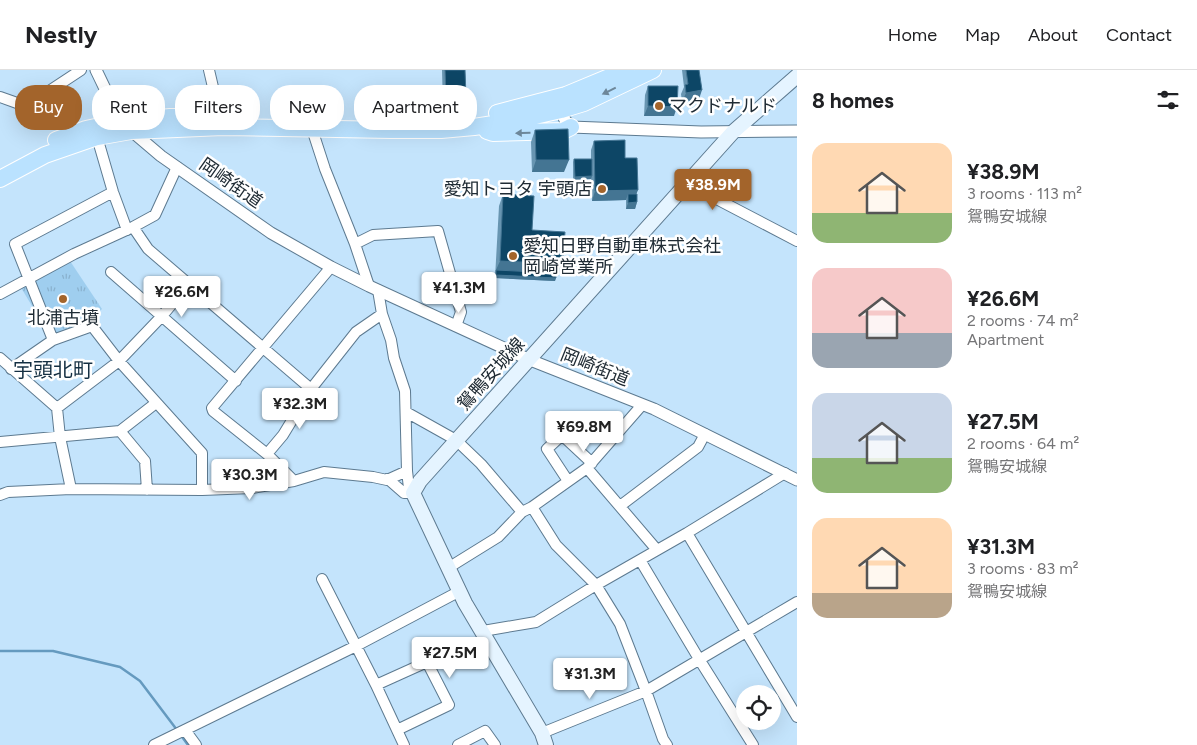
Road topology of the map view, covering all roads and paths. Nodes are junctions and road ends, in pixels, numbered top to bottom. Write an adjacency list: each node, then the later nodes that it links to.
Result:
1 (81, 70): 9 (street)
2 (96, 70): 7 (street)
3 (209, 70): 8 (street)
4 (626, 70): 10 (highway)
5 (653, 70): 10 (highway, one-way to 10)
6 (797, 76): 22 (main road, 鴛鴨安城線)
7 (104, 85)
8 (213, 85)
9 (0, 97)
10 (558, 104): 11 (highway); 13 (highway); 14 (street)
11 (260, 118)
12 (165, 127): 15 (highway)
13 (477, 127)
14 (571, 127): 16 (highway, one-way to 16); 22 (street)
15 (270, 128)
16 (477, 128)
17 (92, 129): 25 (highway)
18 (117, 130): 23 (highway)
19 (130, 130): 24 (street, 岡崎街道)
20 (312, 130): 31 (street)
21 (797, 131): 22 (street)
22 (733, 132): 27 (main road, 鴛鴨安城線)
23 (96, 137): 26 (highway); 28 (street)
24 (177, 166): 29 (street); 32 (street, 岡崎街道)
25 (0, 167)
26 (0, 179)
27 (686, 183): 30 (street); 44 (main road, 鴛鴨安城線)
28 (113, 192): 29 (street); 34 (street)
29 (130, 229): 34 (street); 35 (street)
30 (797, 241)
31 (355, 244): 36 (street); 40 (street)
32 (331, 268): 36 (street, 岡崎街道); 42 (street)
33 (111, 272): 39 (street)
34 (30, 279): 37 (street); 41 (street)
35 (188, 285): 39 (street); 42 (street)
36 (373, 288): 38 (street); 40 (street, 岡崎街道)
37 (0, 294)
38 (382, 314): 48 (street); 52 (street)
39 (162, 316): 45 (street); 47 (street)
40 (456, 326): 44 (street, 岡崎街道)
41 (54, 340): 45 (street); 46 (street)
42 (264, 348): 47 (street); 48 (street)
43 (0, 358): 46 (street)
44 (530, 360): 50 (street, 岡崎街道); 56 (main road, 鴛鴨安城線)
45 (119, 361): 49 (street); 51 (street)
46 (11, 369): 51 (street)
47 (236, 381): 58 (street)
48 (311, 389): 58 (street)
49 (156, 403): 53 (street); 68 (street)
50 (642, 405): 54 (street, 岡崎街道); 59 (street)
51 (57, 408): 55 (street)
52 (406, 412): 56 (street); 60 (street)
53 (120, 431): 55 (street); 67 (street)
54 (705, 434): 61 (street, 岡崎街道); 71 (street)
55 (60, 437): 57 (street); 66 (street)
56 (456, 440): 69 (main road, 鴛鴨安城線); 72 (street)
57 (0, 442)
58 (267, 454): 62 (street)
59 (589, 466): 65 (street); 65 (street); 71 (street)
60 (407, 471): 63 (street); 69 (street)
61 (785, 473): 64 (street, 岡崎街道); 73 (street)
62 (294, 480): 63 (street); 68 (street)
63 (388, 480): 69 (street)
64 (797, 480)
65 (568, 481): 72 (street)
66 (71, 490): 67 (street); 70 (street)
67 (147, 490): 68 (street)
68 (202, 490)
69 (413, 493): 76 (main road)
70 (0, 495)
71 (620, 506): 74 (street)
72 (527, 509): 76 (street); 78 (street)
73 (687, 533): 74 (street); 82 (street)
74 (656, 550): 75 (street)
75 (640, 560): 78 (street); 84 (street)
76 (448, 568): 79 (main road)
77 (322, 579): 83 (street)
78 (596, 585): 81 (street); 86 (street)
79 (460, 591): 81 (main road); 83 (street)
80 (796, 605): 82 (street)
81 (483, 631): 90 (main road)
82 (746, 632): 84 (street); 87 (street)
83 (356, 646): 85 (street); 89 (street)
84 (699, 659): 86 (street); 97 (street)
85 (376, 685): 88 (street); 88 (street)
86 (646, 691): 90 (street); 96 (street)
87 (797, 717)
88 (397, 730): 93 (street)
89 (182, 731): 91 (street); 92 (street)
90 (544, 739)
91 (154, 745)
92 (196, 745)
93 (404, 745)
94 (458, 745): 95 (street)
95 (495, 745)
96 (667, 745)
97 (753, 745)

